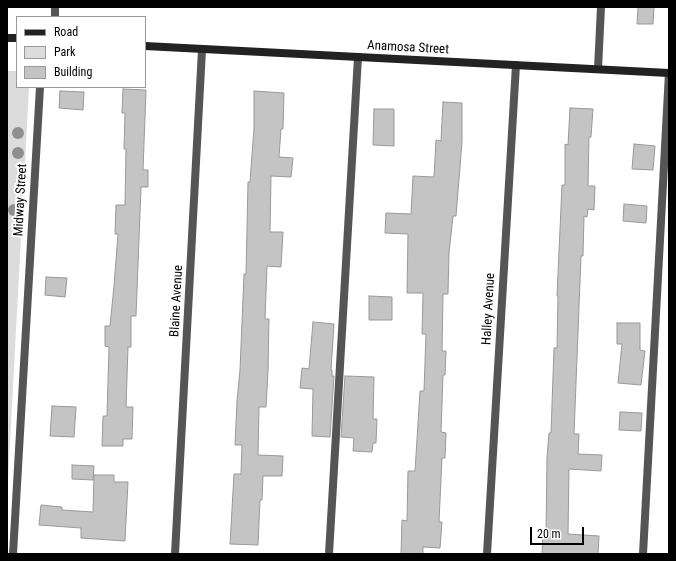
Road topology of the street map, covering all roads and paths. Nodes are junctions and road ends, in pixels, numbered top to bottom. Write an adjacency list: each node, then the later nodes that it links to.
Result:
1 (600, 7): 6 (street)
2 (146, 46): 3 (main road, Anamosa Street)
3 (202, 50): 4 (main road, Anamosa Street); 10 (street, Blaine Avenue)
4 (358, 57): 5 (main road, Anamosa Street); 11 (street)
5 (516, 65): 6 (main road, Anamosa Street); 12 (street, Halley Avenue)
6 (598, 69): 7 (main road, Anamosa Street)
7 (669, 73): 13 (street)
8 (40, 88): 9 (street, Midway Street)
9 (13, 554)
10 (175, 554)
11 (329, 554)
12 (487, 554)
13 (643, 554)

